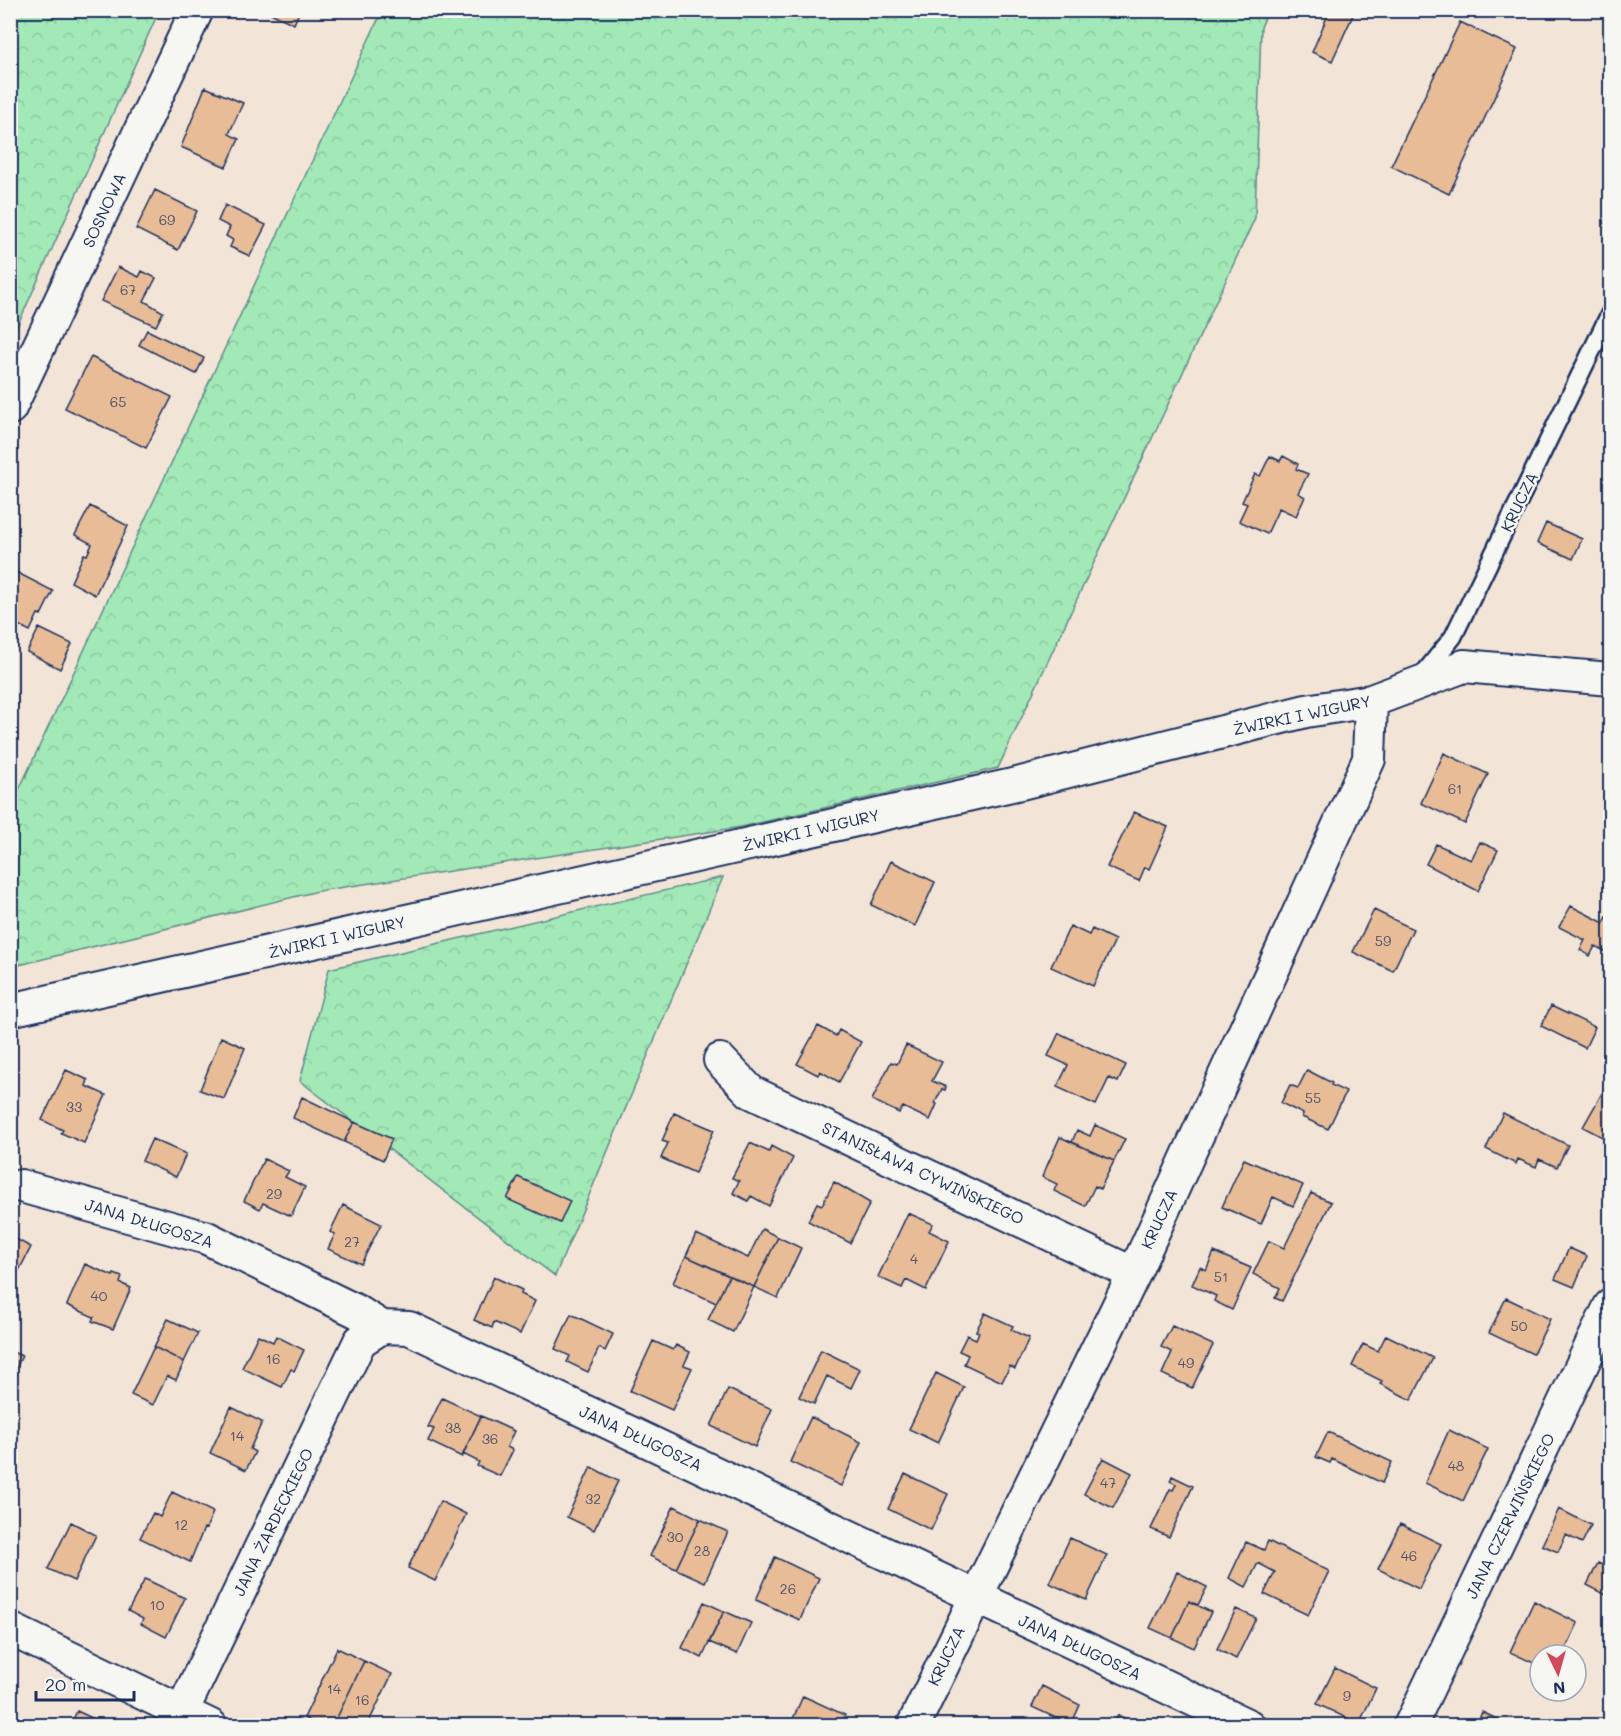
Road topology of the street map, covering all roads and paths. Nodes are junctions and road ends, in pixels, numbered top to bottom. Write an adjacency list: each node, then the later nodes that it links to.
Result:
1 (197, 10): 3 (street, SOSNOWA)
2 (1611, 313): 5 (lane, KRUCZA)
3 (10, 408)
4 (1611, 679): 5 (street, ŻWIRKI I WIGURY)
5 (1415, 684): 6 (street, ŻWIRKI I WIGURY)
6 (1371, 701): 7 (street, ŻWIRKI I WIGURY); 10 (street, KRUCZA)
7 (10, 1010)
8 (720, 1060): 10 (street, STANISŁAWA CYWIŃSKIEGO)
9 (21, 1186): 12 (street, JANA DŁUGOSZA)
10 (1134, 1274): 13 (street, KRUCZA)
11 (1611, 1306): 19 (street, JANA CZERWIŃSKIEGO)
12 (382, 1327): 13 (street, JANA DŁUGOSZA); 15 (street, JANA ŻARDECKIEGO)
13 (974, 1597): 17 (street, KRUCZA); 18 (street, JANA DŁUGOSZA)
14 (10, 1629): 15 (street)
15 (178, 1719): 16 (street)
16 (211, 1725)
17 (913, 1725)
18 (1249, 1725)
19 (1410, 1725)

